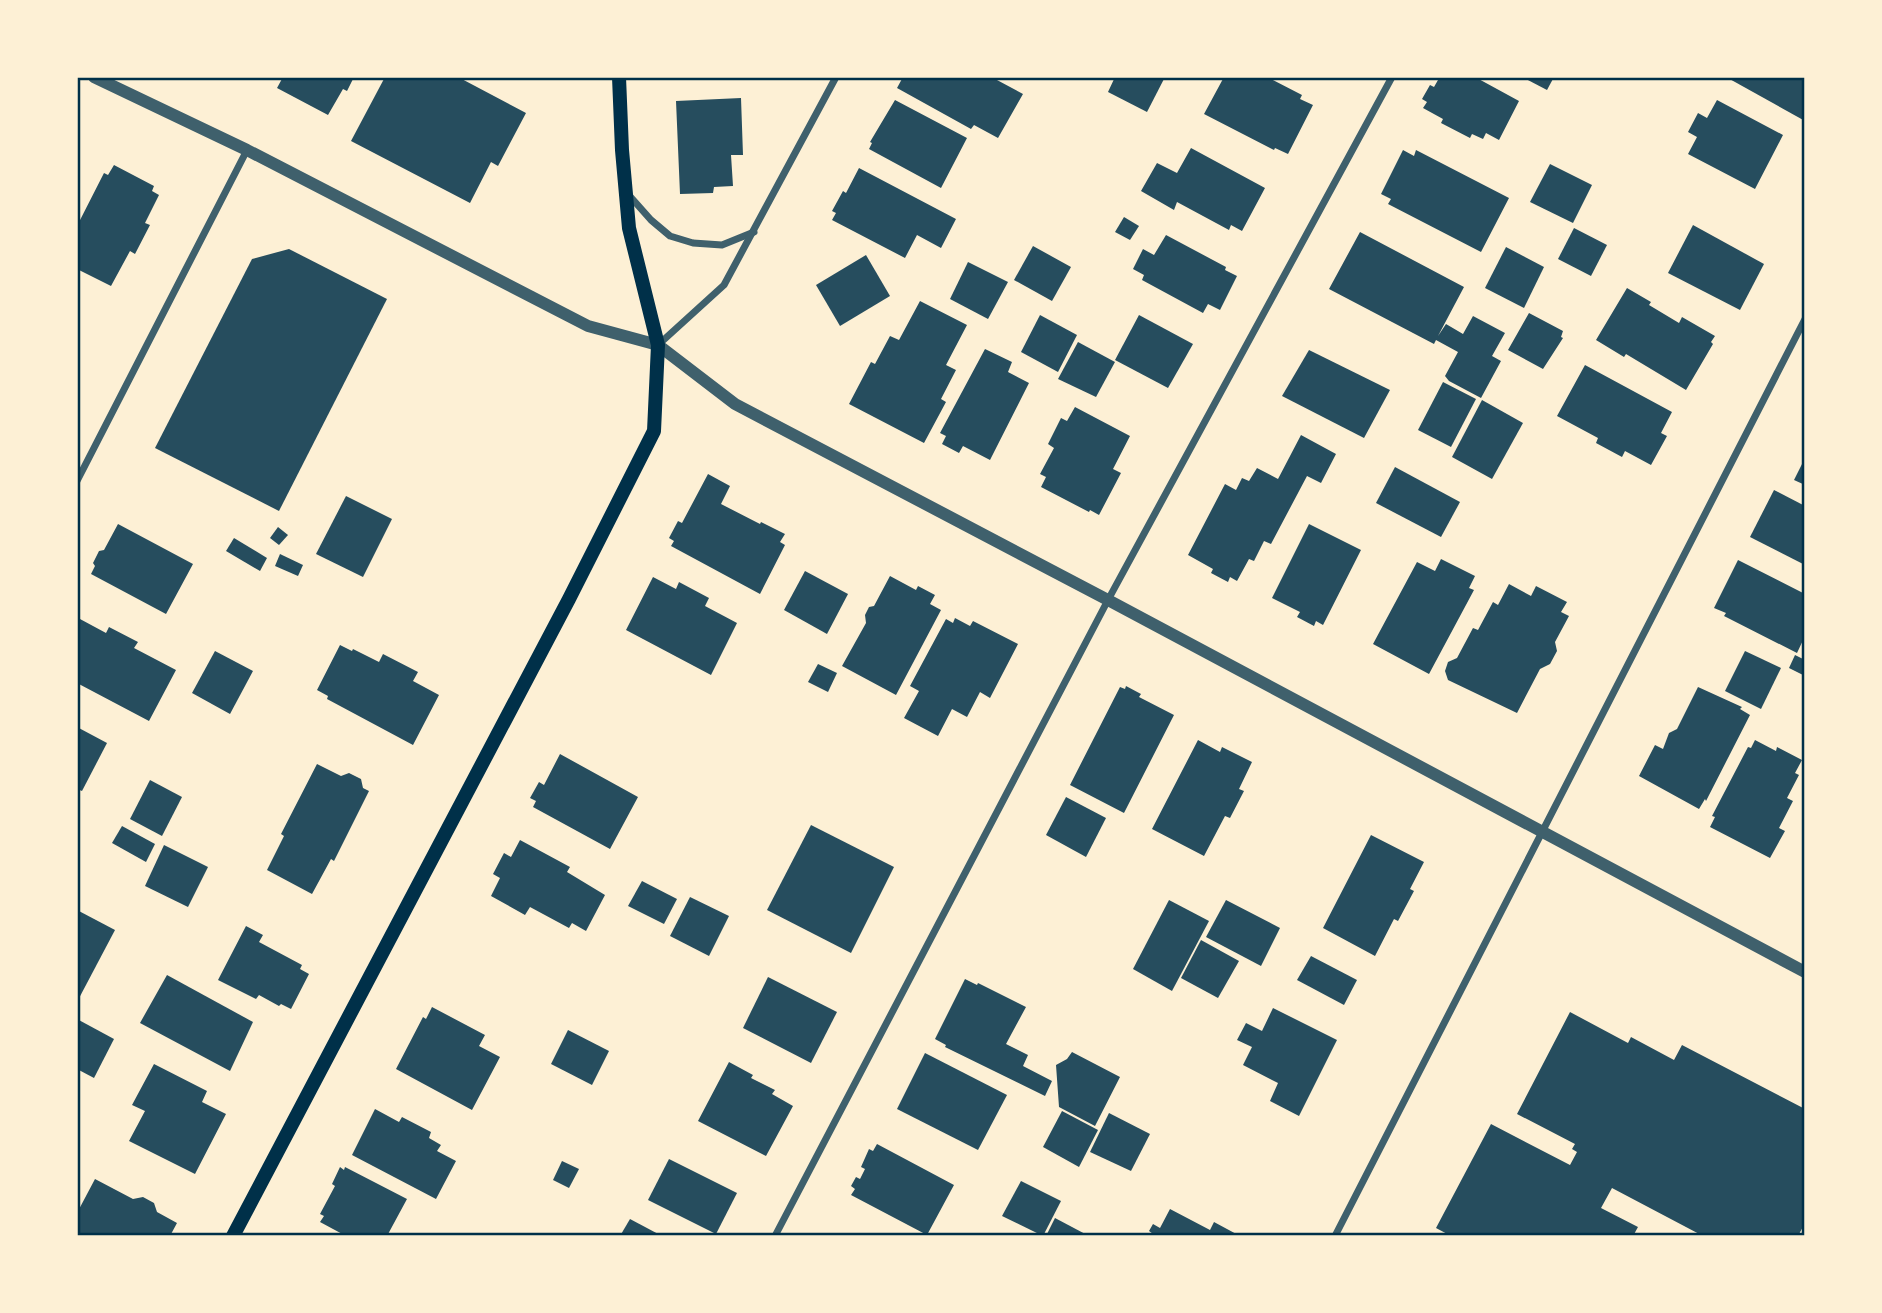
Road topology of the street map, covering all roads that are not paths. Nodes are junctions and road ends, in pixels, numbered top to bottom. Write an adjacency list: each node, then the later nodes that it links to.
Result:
1 (94, 77): 5 (street)
2 (619, 77): 6 (main road)
3 (836, 77): 7 (street)
4 (1392, 77): 11 (street)
5 (247, 150): 9 (street); 10 (street)
6 (626, 191): 7 (street); 9 (main road)
7 (755, 231): 9 (street)
8 (1805, 318): 12 (street)
9 (658, 345): 11 (street); 14 (main road)
10 (77, 481)
11 (1108, 600): 12 (street); 15 (street)
12 (1543, 832): 13 (street); 16 (street)
13 (1805, 972)
14 (233, 1236)
15 (775, 1236)
16 (1335, 1236)

